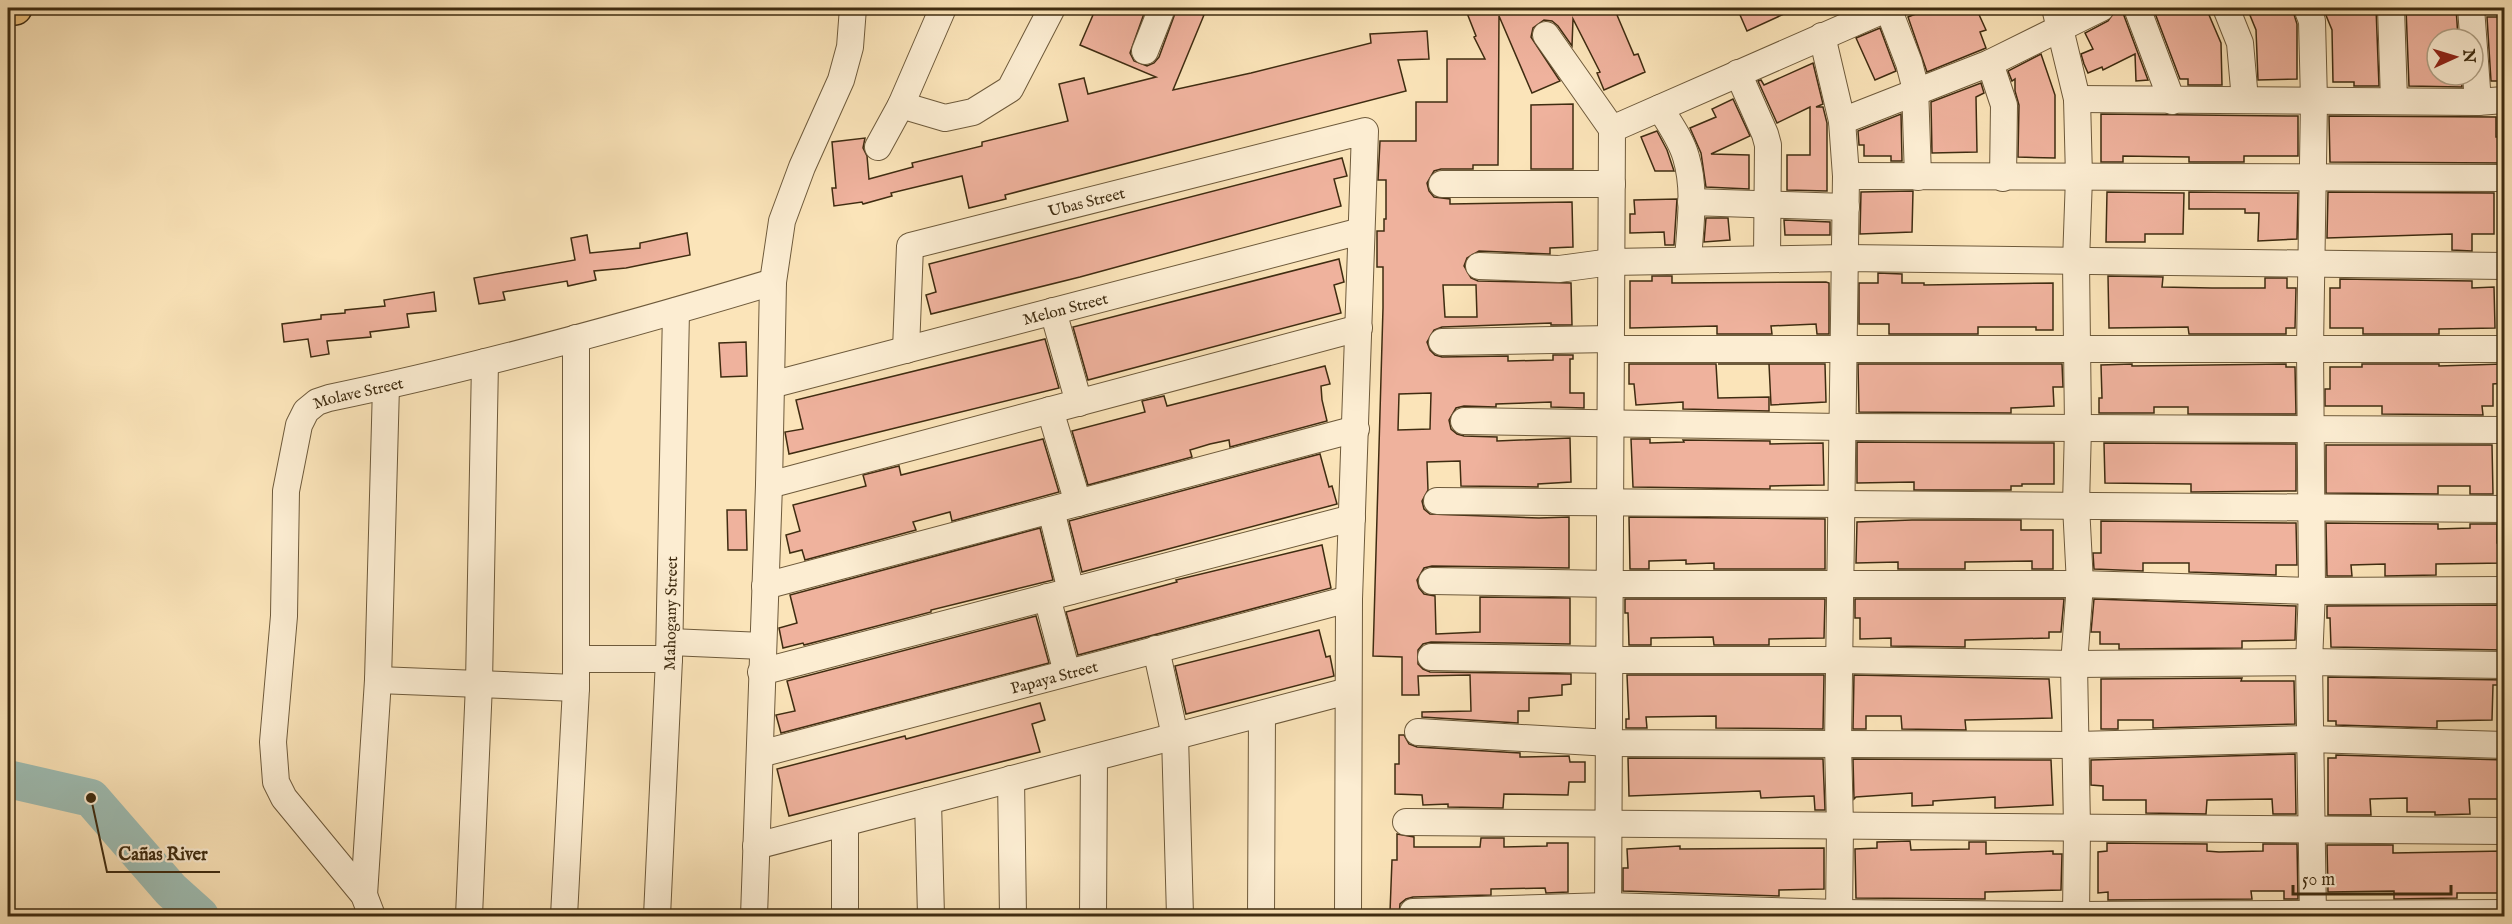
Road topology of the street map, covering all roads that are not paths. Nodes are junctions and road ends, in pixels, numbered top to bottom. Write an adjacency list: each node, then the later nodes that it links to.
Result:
1 (15, 8): 12 (main road)
2 (853, 8): 52 (street)
3 (943, 8): 27 (street)
4 (1052, 8): 27 (street)
5 (1162, 8): 16 (street)
6 (2101, 8): 13 (street)
7 (2137, 8): 24 (street)
8 (2226, 8): 21 (street)
9 (2307, 8): 25 (street)
10 (2391, 8): 22 (street)
11 (2471, 8): 26 (street)
12 (8, 9)
13 (2058, 17): 17 (street); 20 (street)
14 (1546, 35): 30 (street)
15 (1822, 36): 18 (street); 19 (street); 29 (street)
16 (1144, 51)
17 (1990, 63): 19 (street); 36 (street)
18 (1738, 73): 28 (street); 41 (street)
19 (1916, 92): 29 (street); 34 (street)
20 (2077, 99): 24 (street); 35 (street)
21 (2245, 100): 24 (street); 25 (street)
22 (2394, 100): 25 (street); 26 (street)
23 (2505, 100): 26 (street)
24 (2172, 101)
25 (2314, 101): 33 (street)
26 (2478, 102)
27 (901, 105): 31 (street)
28 (1660, 108): 30 (street); 40 (street)
29 (1842, 121): 32 (street)
30 (1612, 129): 39 (street)
31 (878, 147)
32 (1846, 176): 34 (street); 42 (street)
33 (2313, 176): 35 (street); 37 (street); 49 (street)
34 (1918, 177): 36 (street)
35 (2079, 177): 36 (street); 48 (street)
36 (2003, 178)
37 (2505, 178)
38 (1442, 184): 39 (street)
39 (1612, 184): 47 (street)
40 (1691, 202): 41 (street); 46 (street)
41 (1769, 206): 42 (street); 45 (street)
42 (1846, 207): 44 (street)
43 (1361, 231): 54 (street, Melon Street); 55 (street); 63 (street, Ubas Street)
44 (1845, 258): 45 (street); 48 (street); 59 (street)
45 (1767, 259): 46 (street)
46 (1688, 260): 47 (street)
47 (1611, 262): 50 (street); 58 (street)
48 (2076, 262): 49 (street); 60 (street)
49 (2312, 264): 51 (street); 61 (street)
50 (1479, 266)
51 (2505, 266)
52 (773, 282): 53 (street, Molave Street); 65 (street)
53 (676, 311): 56 (street, Molave Street); 97 (street, Mahogany Street)
54 (1053, 311): 63 (street, Melon Street); 67 (street)
55 (1359, 328): 67 (street); 73 (street)
56 (576, 338): 64 (street, Molave Street); 99 (street)
57 (1442, 342): 58 (street)
58 (1611, 344): 59 (street); 70 (street)
59 (1842, 348): 60 (street); 71 (street)
60 (2077, 348): 61 (street); 72 (street)
61 (2310, 348): 62 (street); 74 (street)
62 (2505, 349)
63 (906, 350): 65 (street, Melon Street)
64 (485, 362): 66 (street, Molave Street); 108 (street)
65 (771, 385): 76 (street)
66 (386, 386): 107 (street); 131 (street, Molave Street)
67 (1079, 403): 68 (street)
68 (1050, 410): 76 (street); 78 (street)
69 (1464, 422): 70 (street)
70 (1611, 425): 71 (street); 79 (street)
71 (1841, 427): 72 (street); 80 (street)
72 (2078, 427): 74 (street); 81 (street)
73 (1356, 429): 78 (street); 85 (street)
74 (2312, 430): 75 (street); 82 (street)
75 (2505, 430)
76 (769, 485): 90 (street)
77 (1437, 501): 79 (street)
78 (1078, 503): 84 (street)
79 (1611, 503): 80 (street); 88 (street)
80 (1842, 505): 81 (street); 87 (street)
81 (2076, 506): 82 (street); 89 (street)
82 (2311, 507): 83 (street); 92 (street)
83 (2505, 509)
84 (1051, 510): 90 (street); 93 (street)
85 (1352, 518): 93 (street); 94 (street)
86 (1432, 581): 88 (street)
87 (1839, 583): 88 (street); 89 (street); 101 (street)
88 (1611, 584): 100 (street)
89 (2080, 584): 92 (street); 103 (street)
90 (765, 586): 95 (street)
91 (2505, 590): 92 (street)
92 (2312, 591): 102 (street)
93 (1059, 594): 105 (street); 106 (street)
94 (1349, 599): 96 (street, Papaya Street); 110 (street)
95 (763, 646): 97 (street); 105 (street)
96 (1156, 650): 106 (street, Papaya Street); 113 (street)
97 (670, 651): 99 (street); 139 (street, Mahogany Street)
98 (1431, 657): 100 (street)
99 (576, 658): 109 (street)
100 (1611, 660): 101 (street); 115 (street)
101 (1839, 660): 103 (street); 116 (street)
102 (2309, 662): 103 (street); 104 (street); 114 (street)
103 (2074, 664): 117 (street)
104 (2505, 665)
105 (761, 672): 119 (street)
106 (1067, 673): 119 (street, Papaya Street)
107 (378, 680): 108 (street); 131 (street)
108 (479, 684): 109 (street); 137 (street)
109 (576, 688): 138 (street)
110 (1348, 691): 111 (street); 147 (street)
111 (1262, 714): 113 (street); 146 (street)
112 (1418, 732): 115 (street)
113 (1175, 736): 120 (street); 145 (street)
114 (2310, 740): 117 (street); 118 (street); 128 (street)
115 (1610, 743): 116 (street); 125 (street)
116 (1838, 744): 117 (street); 126 (street)
117 (2077, 745): 127 (street)
118 (2505, 745)
119 (760, 754): 130 (street)
120 (1094, 758): 121 (street); 144 (street)
121 (1011, 779): 122 (street); 143 (street)
122 (928, 801): 124 (street); 142 (street)
123 (1406, 822): 125 (street)
124 (845, 823): 130 (street); 141 (street)
125 (1608, 825): 126 (street); 132 (street)
126 (1840, 826): 127 (street); 135 (street)
127 (2077, 827): 128 (street); 148 (street)
128 (2312, 829): 129 (street); 136 (street)
129 (2505, 831)
130 (756, 846): 140 (street)
131 (368, 906)
132 (1608, 911): 133 (street); 135 (street)
133 (1413, 912)
134 (2505, 913): 136 (street)
135 (1839, 915): 148 (street)
136 (2313, 915): 148 (street)
137 (470, 916)
138 (564, 916)
139 (657, 916)
140 (754, 916)
141 (845, 916)
142 (931, 916)
143 (1013, 916)
144 (1093, 916)
145 (1180, 916)
146 (1261, 916)
147 (1348, 916)
148 (2076, 916)

